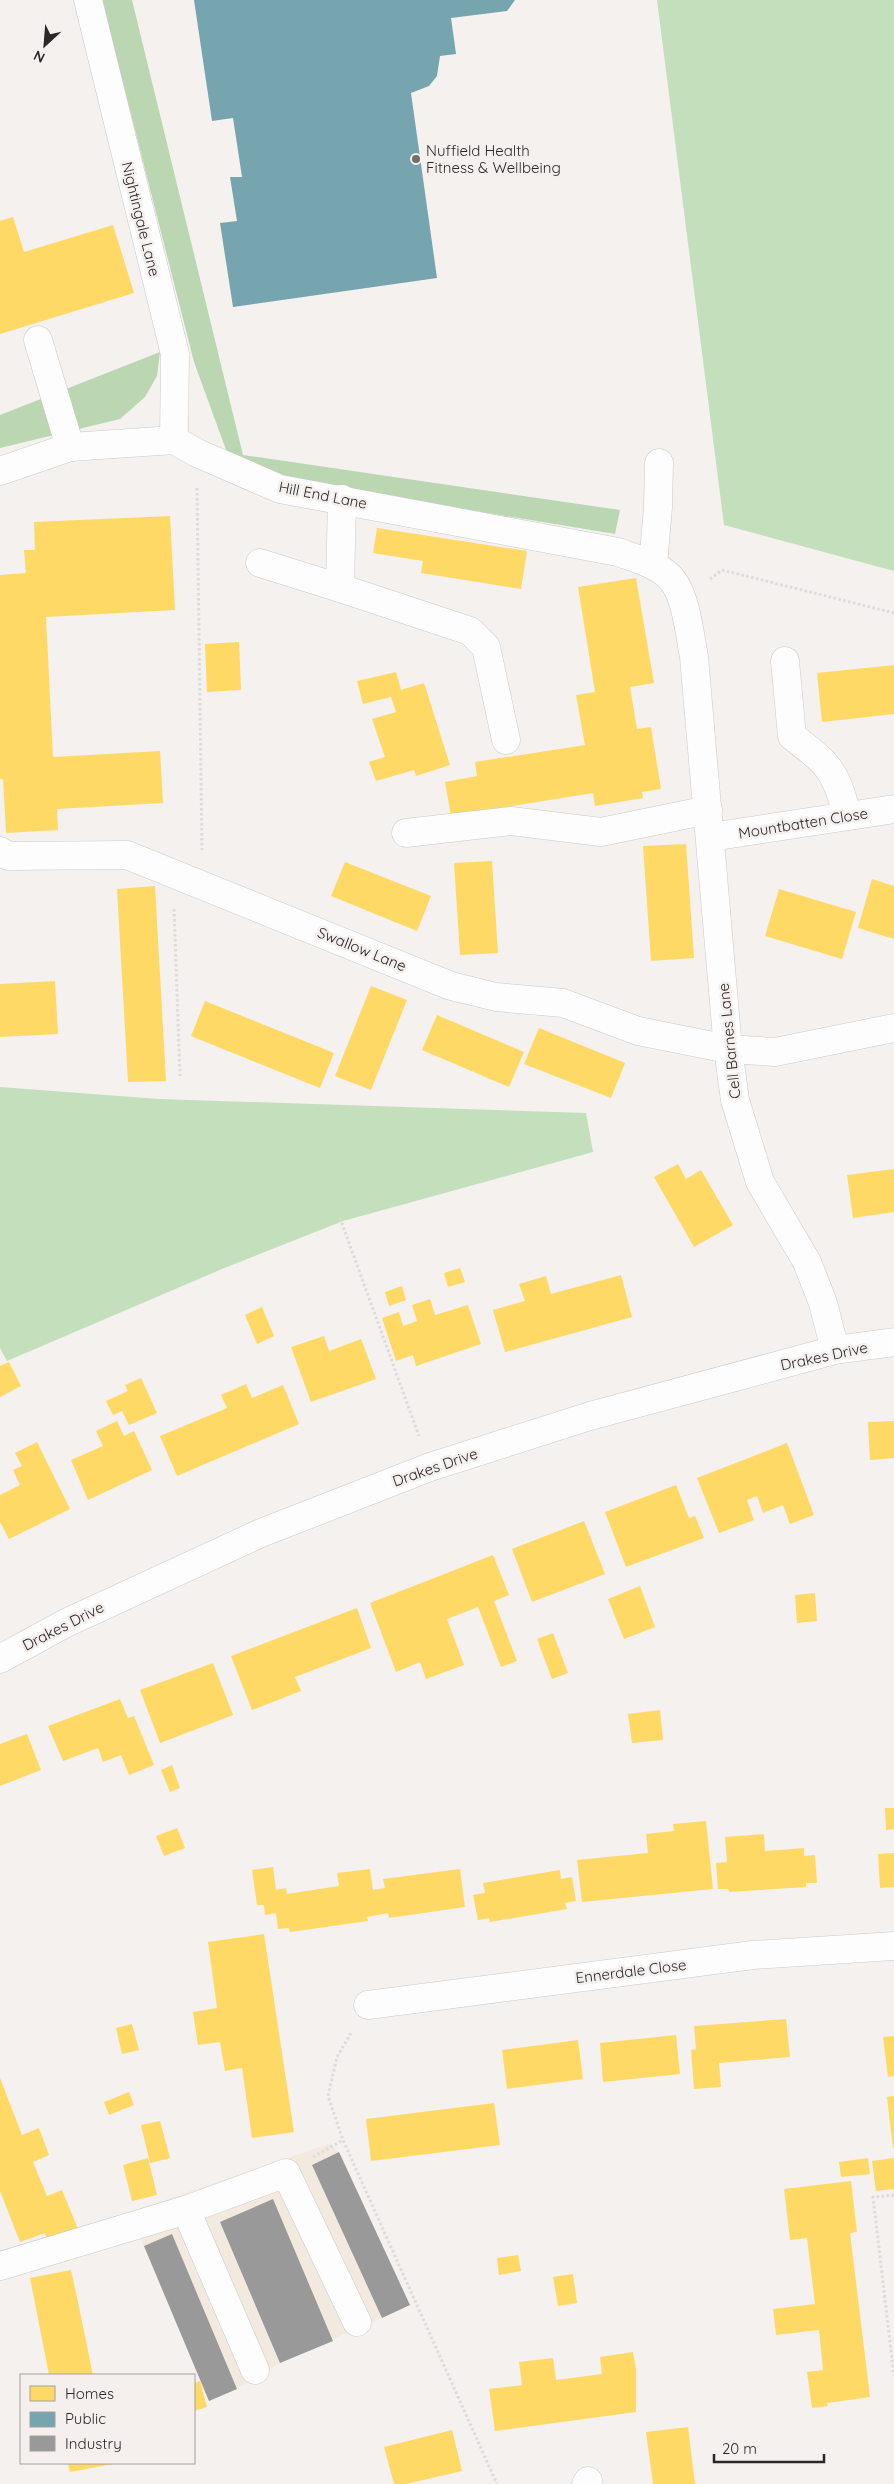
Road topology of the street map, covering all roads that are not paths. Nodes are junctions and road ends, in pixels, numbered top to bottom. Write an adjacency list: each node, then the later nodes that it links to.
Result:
1 (88, 0): 3 (street, Nightingale Lane)
2 (38, 340): 4 (street)
3 (185, 446): 4 (street, Hill End Lane); 7 (street, Hill End Lane)
4 (70, 447): 6 (street, Hill End Lane)
5 (659, 463): 9 (street)
6 (0, 471)
7 (342, 499): 9 (street, Hill End Lane); 10 (street)
8 (260, 563): 10 (street)
9 (653, 565): 11 (street, Hill End Lane)
10 (340, 588): 13 (street)
11 (682, 600): 15 (street, Cell Barnes Lane)
12 (785, 661): 16 (street)
13 (506, 740)
14 (894, 809): 16 (street, Mountbatten Close)
15 (708, 810): 17 (street); 18 (street, Cell Barnes Lane)
16 (847, 816): 18 (street, Mountbatten Close)
17 (406, 834)
18 (711, 837): 21 (street, Cell Barnes Lane)
19 (0, 851): 21 (street, Swallow Lane)
20 (894, 1028): 21 (street, Swallow Lane)
21 (728, 1048): 23 (street, Cell Barnes Lane)
22 (894, 1342): 23 (street, Drakes Drive)
23 (835, 1350): 24 (street, Drakes Drive)
24 (0, 1659)
25 (894, 1946): 26 (street, Ennerdale Close)
26 (368, 2005)
27 (186, 2210): 28 (street); 29 (street); 30 (street)
28 (0, 2266)
29 (357, 2322)
30 (256, 2370)

